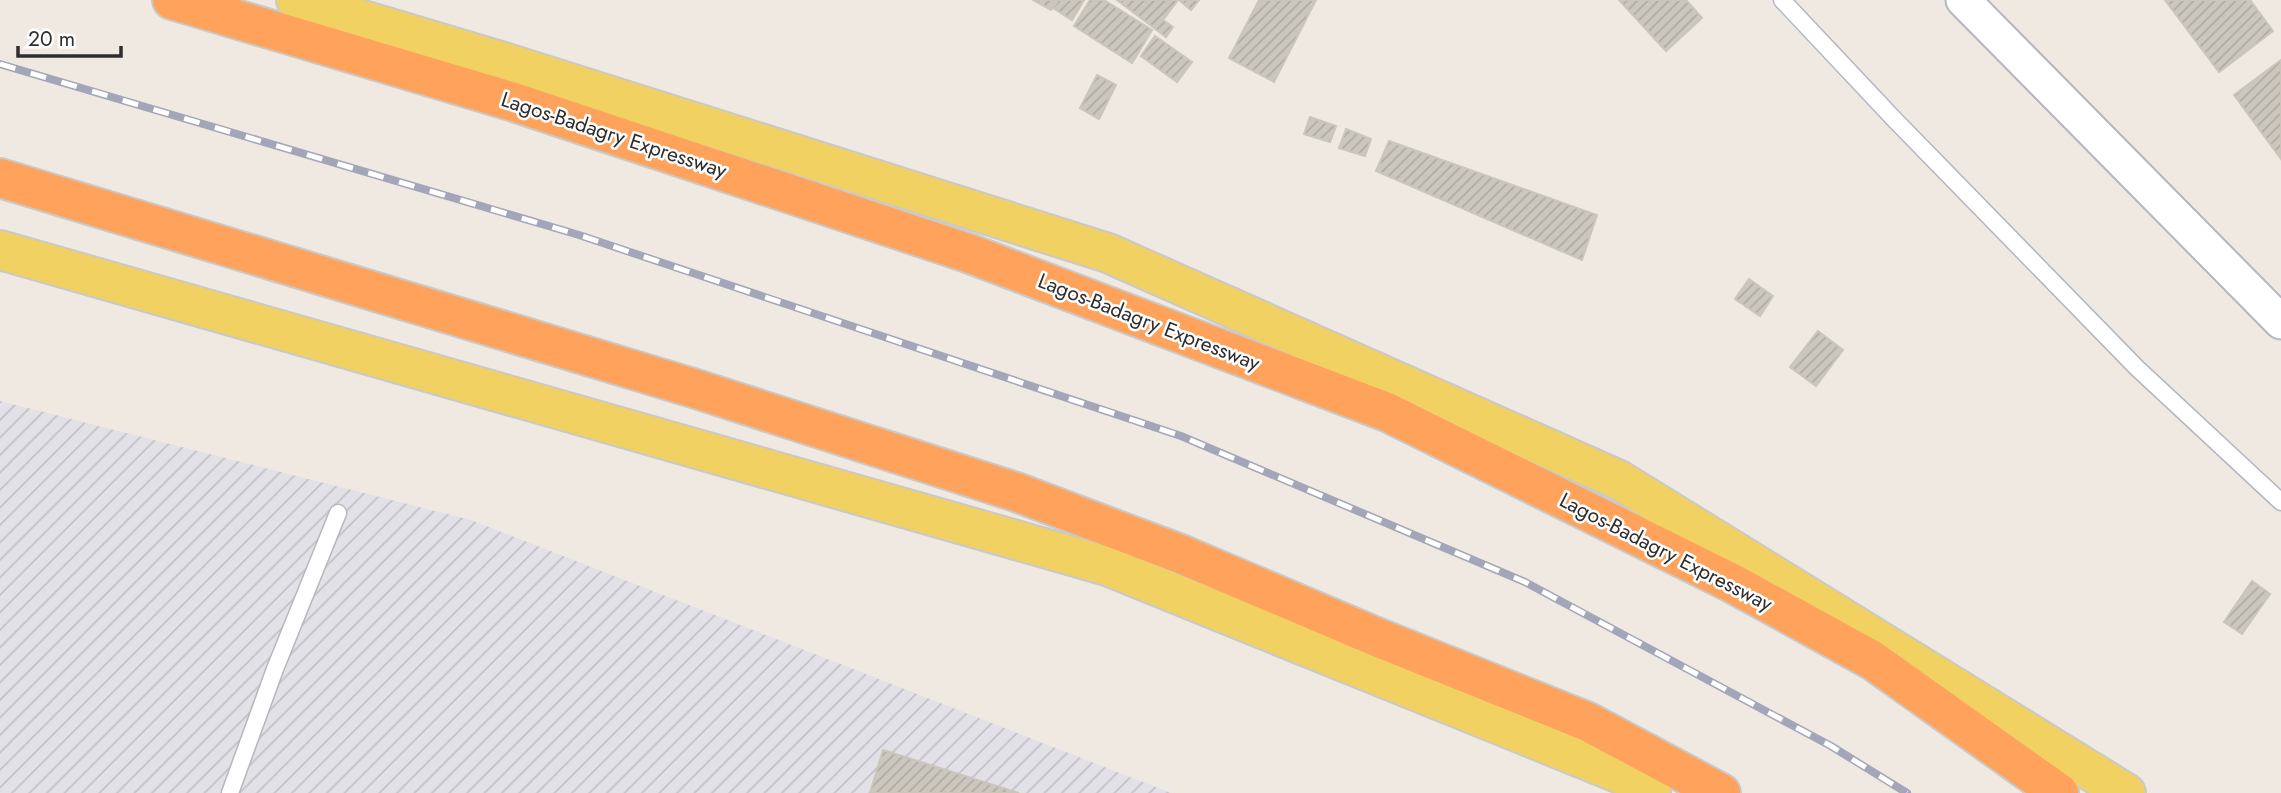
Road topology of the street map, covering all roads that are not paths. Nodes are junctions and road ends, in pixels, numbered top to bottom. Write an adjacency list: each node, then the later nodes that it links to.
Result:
1 (172, 0): 13 (highway, Lagos-Badagry Expressway)
2 (296, 0): 14 (main road, Lagos-Badagry Expressway)
3 (1782, 0): 8 (lane)
4 (1963, 0): 7 (street)
5 (0, 178): 12 (highway)
6 (0, 250): 11 (main road)
7 (2281, 322)
8 (2281, 502)
9 (338, 513): 10 (lane)
10 (230, 793)
11 (1651, 793)
12 (1721, 793)
13 (2060, 793)
14 (2126, 793)

